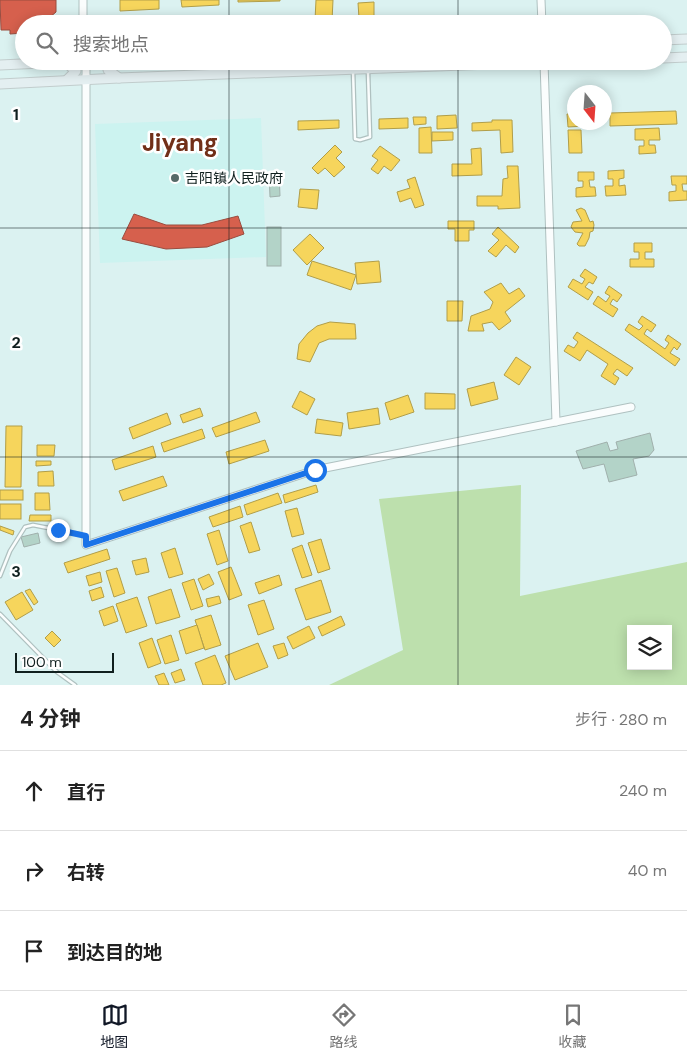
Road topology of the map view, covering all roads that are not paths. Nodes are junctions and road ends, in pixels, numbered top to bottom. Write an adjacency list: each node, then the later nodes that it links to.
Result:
1 (83, 0): 3 (street)
2 (541, 0): 4 (street)
3 (83, 15)
4 (542, 15)
5 (687, 39): 6 (highway)
6 (672, 40)
7 (687, 57): 8 (highway)
8 (672, 58)
9 (15, 64): 10 (highway)
10 (0, 65)
11 (75, 70): 19 (highway)
12 (85, 70): 20 (street)
13 (108, 70): 18 (highway)
14 (327, 70): 18 (highway)
15 (353, 70): 16 (lane)
16 (368, 70)
17 (544, 70): 23 (street)
18 (120, 78): 20 (highway)
19 (66, 80): 20 (highway); 21 (highway)
20 (86, 80): 24 (street)
21 (0, 84)
22 (631, 408): 23 (street)
23 (556, 422): 24 (street)
24 (86, 536): 25 (lane)
25 (0, 576)
26 (0, 614): 27 (lane)
27 (75, 685)

